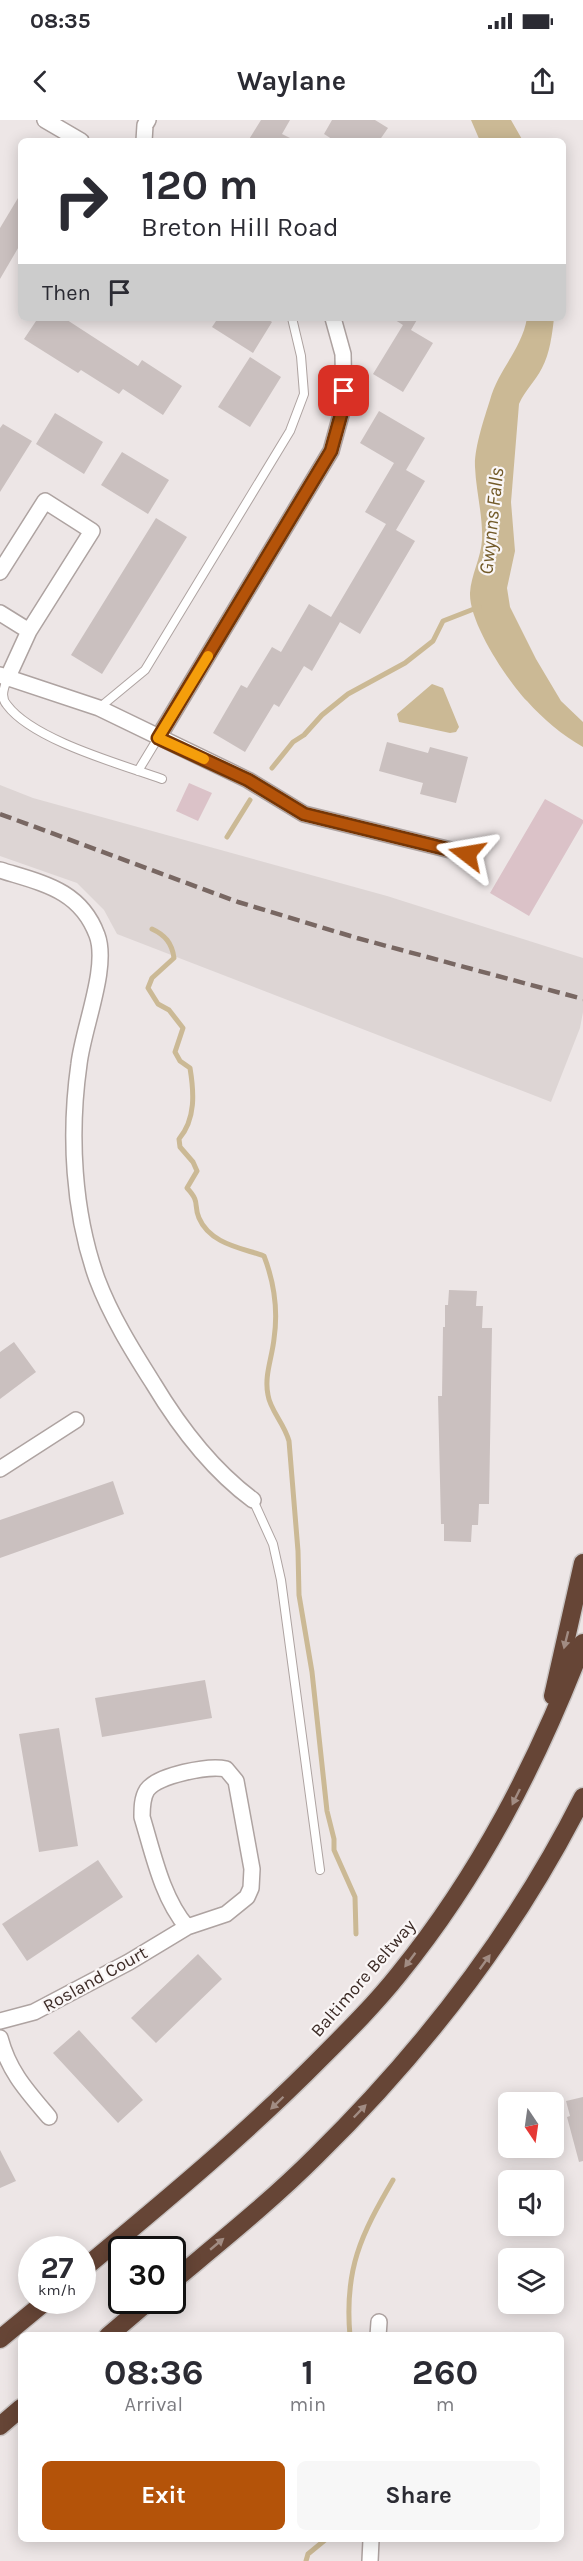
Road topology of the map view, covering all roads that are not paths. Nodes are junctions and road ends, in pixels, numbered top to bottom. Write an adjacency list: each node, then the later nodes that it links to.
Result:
1 (45, 120): 3 (street)
2 (148, 120): 4 (street)
3 (76, 138)
4 (144, 138)
5 (293, 321): 11 (lane)
6 (334, 321): 12 (street)
7 (0, 573): 9 (street)
8 (0, 613): 9 (street)
9 (29, 631): 10 (street)
10 (3, 677): 11 (street); 13 (lane)
11 (99, 708): 12 (street)
12 (158, 738): 13 (lane); 15 (street)
13 (138, 771): 14 (lane)
14 (162, 779)
15 (467, 854)
16 (0, 870): 19 (street)
17 (76, 1420): 18 (street)
18 (0, 1469)
19 (253, 1500): 24 (lane)
20 (583, 1563): 22 (highway, one-way to 22)
21 (583, 1643): 22 (highway, Baltimore Beltway)
22 (541, 1744): 29 (highway, Baltimore Beltway, one-way to 29)
23 (583, 1797): 30 (highway, one-way to 23)
24 (320, 1870)
25 (187, 1927): 25 (street, Rosland Court); 26 (street, Rosland Court)
26 (0, 2021)
27 (0, 2038): 28 (street)
28 (49, 2117)
29 (96, 2258)
30 (186, 2270)
31 (30, 2314): 34 (highway)
32 (134, 2314): 33 (highway)
33 (113, 2332)
34 (0, 2339)
35 (18, 2411): 36 (highway)
36 (0, 2426)
37 (371, 2542): 38 (street)
38 (370, 2561)

